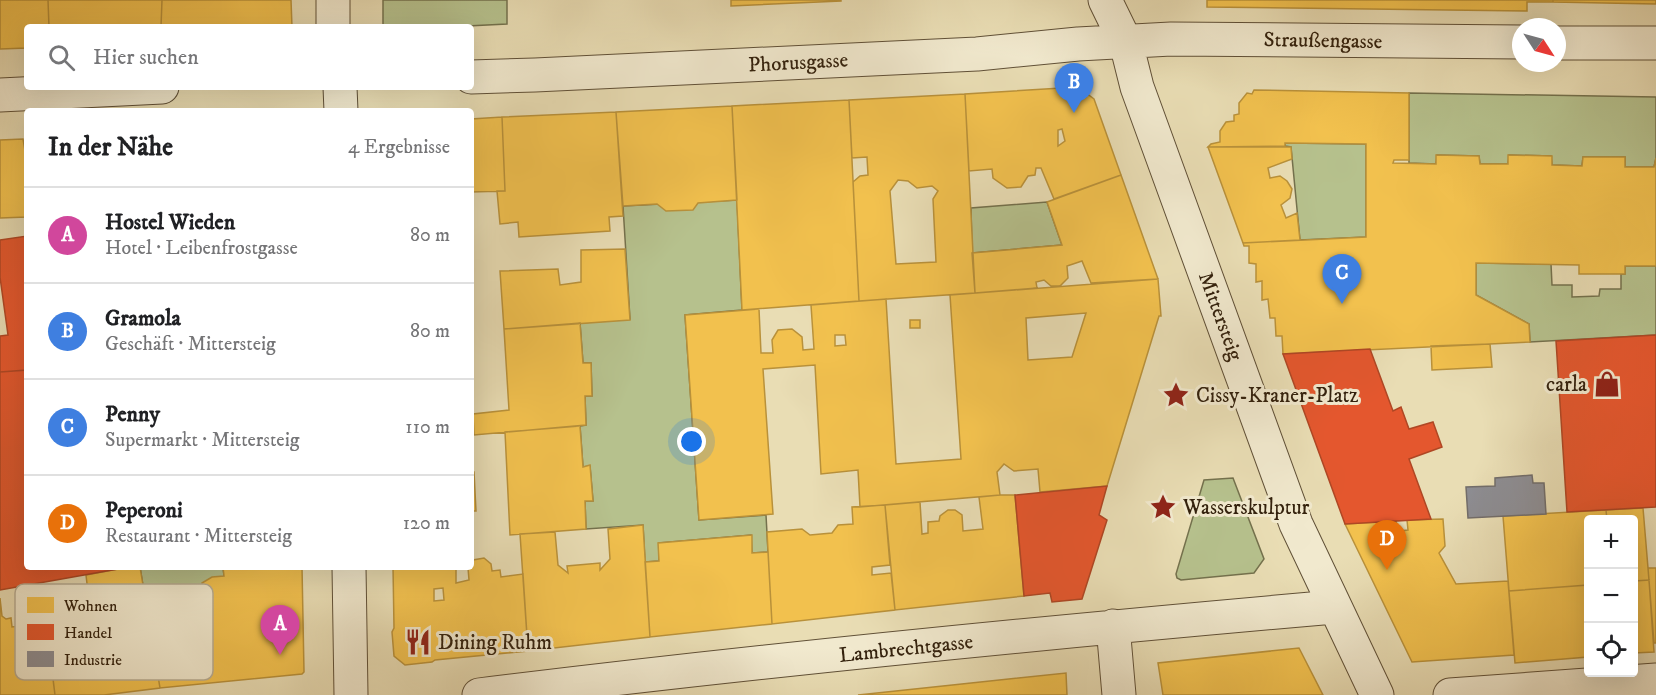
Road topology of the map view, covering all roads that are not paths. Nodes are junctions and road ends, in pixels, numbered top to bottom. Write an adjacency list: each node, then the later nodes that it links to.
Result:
1 (333, 0): 3 (street)
2 (1105, 0): 6 (street, Mittersteig)
3 (333, 24)
4 (1512, 42): 6 (street, Straußengasse)
5 (1566, 42): 7 (street)
6 (1126, 43): 8 (street, Phorusgasse); 14 (street, Mittersteig)
7 (1656, 44)
8 (474, 76)
9 (101, 90): 11 (street)
10 (340, 90): 12 (street)
11 (0, 95)
12 (341, 108)
13 (349, 570): 18 (street)
14 (1334, 607): 15 (street, Lambrechtgasse); 21 (street, Mittersteig)
15 (1113, 626): 17 (street, Lambrechtgasse); 20 (street)
16 (1656, 680): 22 (street)
17 (663, 684): 19 (street, Lambrechtgasse)
18 (351, 695)
19 (478, 695)
20 (1119, 695)
21 (1377, 695)
22 (1450, 695)

